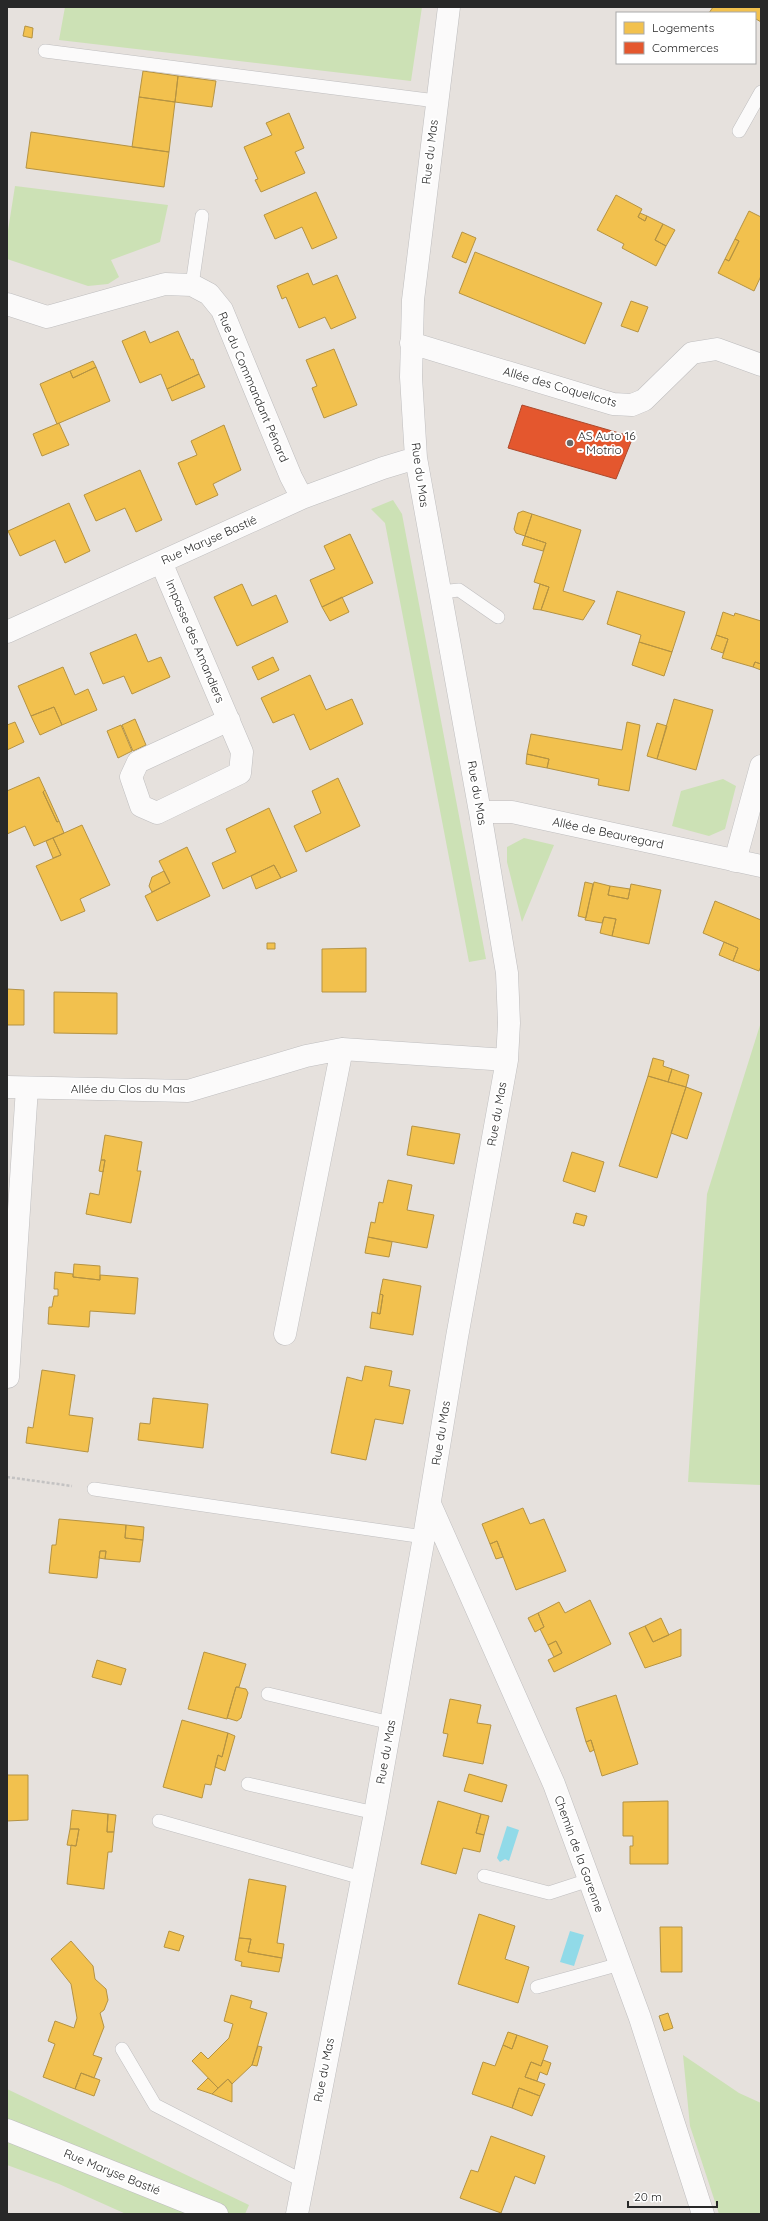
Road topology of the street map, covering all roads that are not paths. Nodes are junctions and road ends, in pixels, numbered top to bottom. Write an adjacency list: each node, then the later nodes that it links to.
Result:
1 (449, 7): 4 (street, Rue du Mas)
2 (45, 51): 4 (lane)
3 (761, 92): 5 (lane)
4 (436, 101): 9 (street, Rue du Mas)
5 (739, 131)
6 (202, 216): 7 (lane)
7 (192, 285): 8 (street, Rue du Commandant Pénard); 12 (street, Rue du Commandant Pénard)
8 (7, 304)
9 (411, 343): 10 (street, Allée des Coquelicots); 11 (street, Rue du Mas)
10 (761, 365)
11 (416, 458): 12 (street, Rue Maryse Bastié); 14 (street, Rue du Mas)
12 (302, 498): 13 (street, Rue Maryse Bastié)
13 (161, 562): 16 (street, Rue Maryse Bastié); 17 (street, Impasse des Amandiers)
14 (440, 592): 15 (lane); 19 (street, Rue du Mas)
15 (498, 617)
16 (7, 632)
17 (229, 720): 17 (street, Impasse des Amandiers)
18 (759, 779): 20 (street)
19 (480, 812): 20 (street, Allée de Beauregard); 23 (street, Rue du Mas)
20 (735, 861): 21 (street, Allée de Beauregard)
21 (761, 866)
22 (342, 1049): 23 (street, Allée du Clos du Mas); 24 (street, Allée du Clos du Mas); 25 (street)
23 (507, 1060): 28 (street, Rue du Mas)
24 (17, 1088): 26 (street, Allée du Clos du Mas)
25 (285, 1334)
26 (8, 1376)
27 (94, 1489): 29 (lane)
28 (430, 1504): 29 (street, Rue du Mas); 37 (street, Chemin de la Garenne)
29 (424, 1537): 31 (street, Rue du Mas)
30 (268, 1694): 31 (lane)
31 (391, 1723): 33 (street, Rue du Mas)
32 (248, 1784): 33 (lane)
33 (375, 1813): 36 (street, Rue du Mas)
34 (159, 1821): 36 (lane)
35 (484, 1876): 37 (lane)
36 (362, 1878): 42 (street, Rue du Mas)
37 (589, 1880): 38 (street, Chemin de la Garenne)
38 (620, 1964): 39 (lane); 45 (street, Chemin de la Garenne)
39 (537, 1988)
40 (122, 2049): 42 (lane)
41 (7, 2130): 43 (street, Rue Maryse Bastié)
42 (303, 2181): 44 (street, Rue du Mas)
43 (217, 2214)
44 (296, 2214)
45 (703, 2214)

